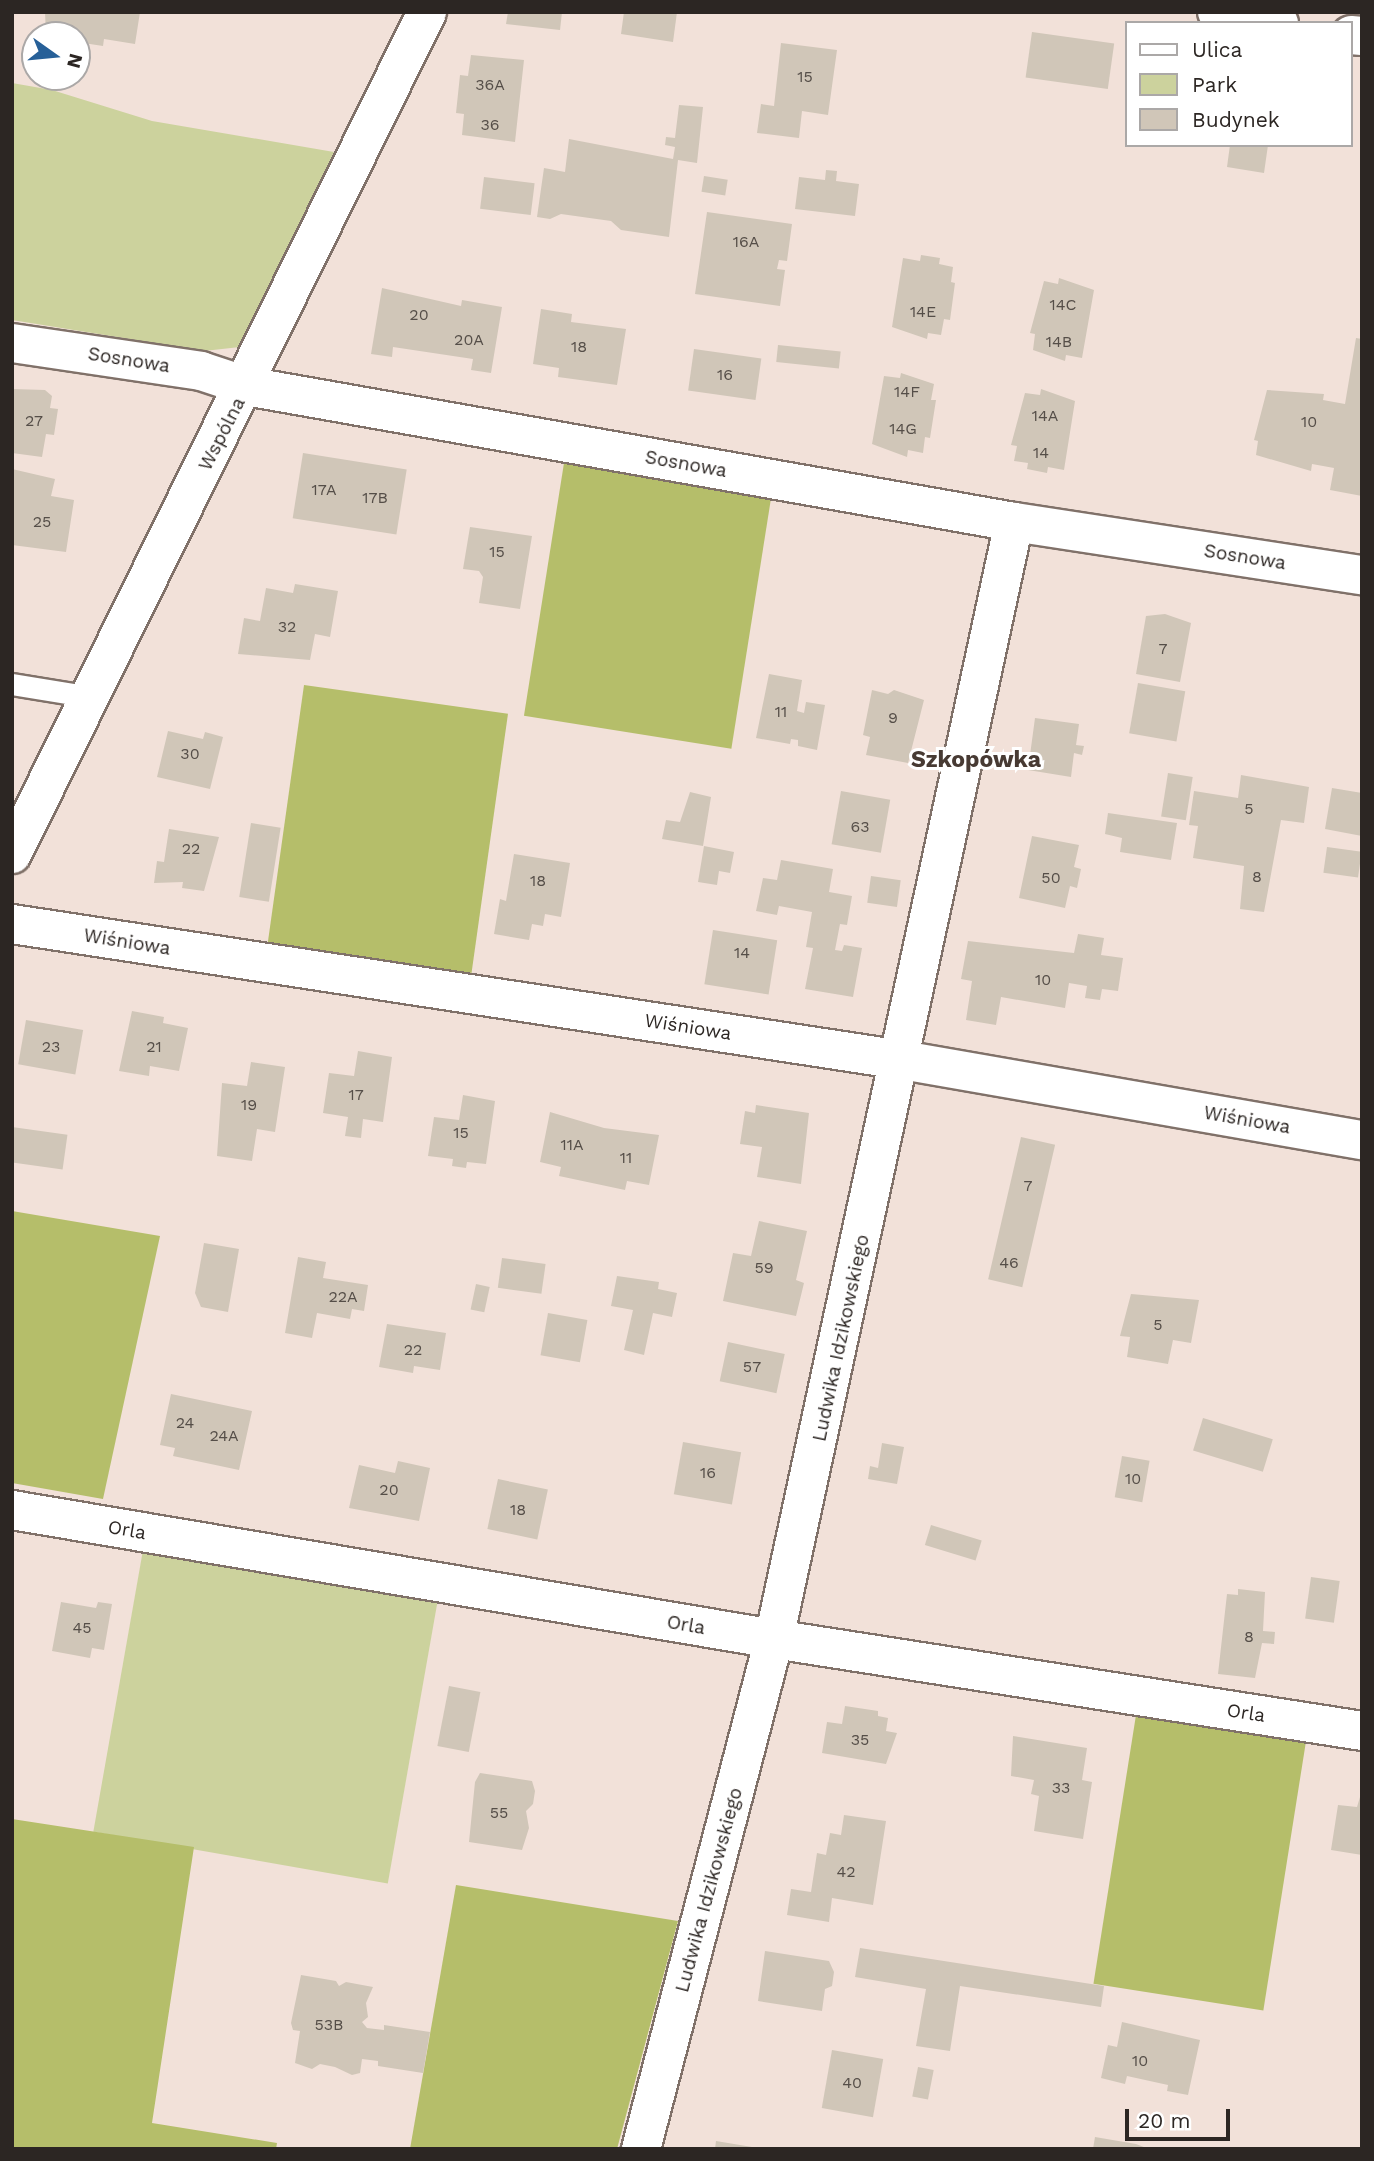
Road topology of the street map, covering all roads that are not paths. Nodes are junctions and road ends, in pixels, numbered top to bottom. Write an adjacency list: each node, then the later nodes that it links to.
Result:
1 (426, 12): 5 (street, Wspólna)
2 (1217, 12): 3 (street)
3 (1268, 21)
4 (12, 343): 5 (street, Sosnowa)
5 (246, 386): 6 (street, Sosnowa); 9 (street, Wspólna)
6 (1014, 522): 7 (street, Sosnowa); 12 (street, Ludwika Idzikowskiego)
7 (1362, 575)
8 (12, 684): 9 (lane)
9 (91, 697): 10 (street, Wspólna)
10 (12, 853)
11 (12, 924): 12 (street, Wiśniowa)
12 (902, 1060): 13 (street, Wiśniowa); 15 (street, Ludwika Idzikowskiego)
13 (1362, 1140)
14 (12, 1510): 15 (street, Orla)
15 (774, 1639): 16 (street, Orla); 17 (street, Ludwika Idzikowskiego)
16 (1362, 1731)
17 (642, 2149)

